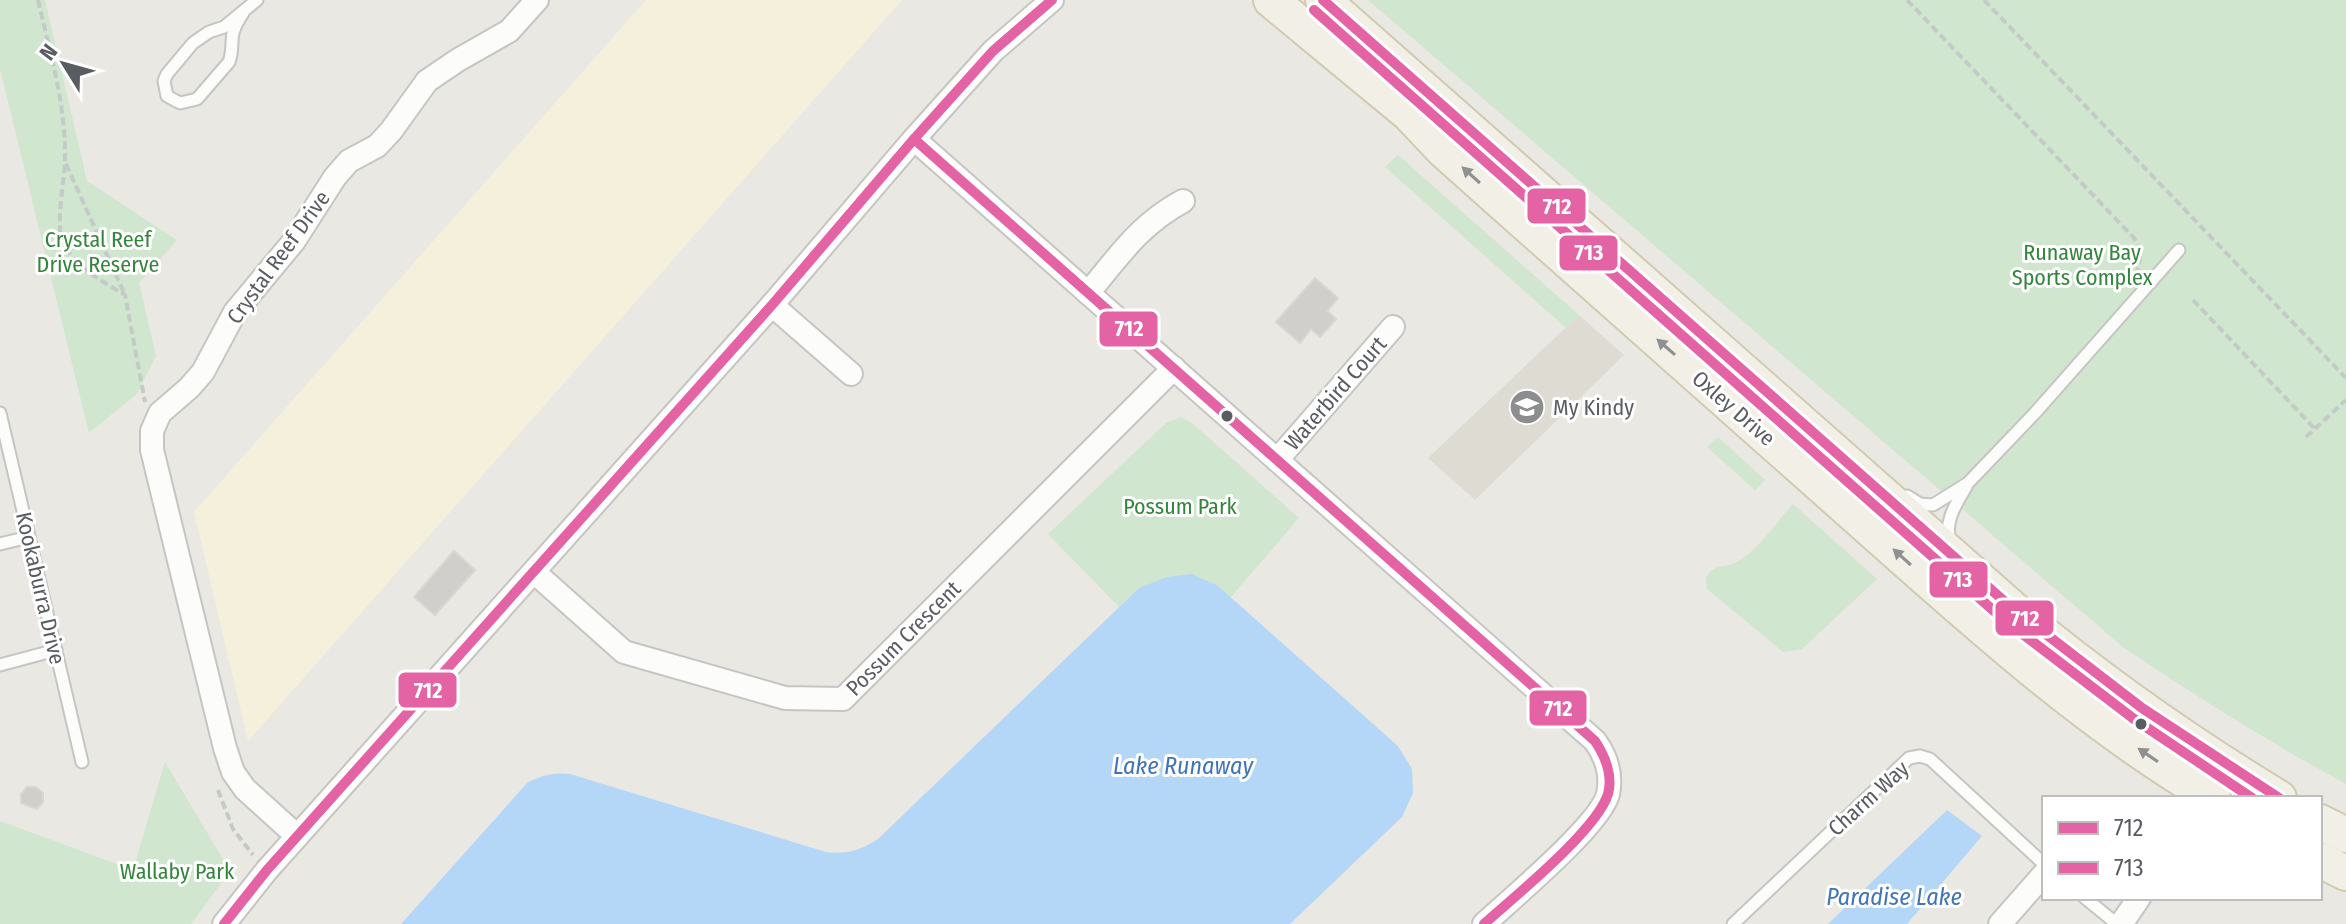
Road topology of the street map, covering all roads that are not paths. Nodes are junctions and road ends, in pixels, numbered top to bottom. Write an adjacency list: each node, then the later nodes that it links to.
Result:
1 (257, 0): 6 (lane)
2 (537, 0): 32 (street, Crystal Reef Drive)
3 (1052, 0): 7 (street)
4 (1271, 0): 28 (main road, Oxley Drive, one-way to 4)
5 (1323, 0): 16 (main road, Oxley Drive)
6 (243, 13): 6 (lane)
7 (914, 139): 10 (street); 11 (street)
8 (1183, 201): 10 (street)
9 (2179, 250): 19 (lane)
10 (1088, 293): 13 (street)
11 (772, 305): 14 (street); 24 (street)
12 (1393, 327): 17 (street, Waterbird Court)
13 (1174, 368): 17 (street); 24 (street, Possum Crescent)
14 (851, 374)
15 (1, 420): 21 (lane, Kookaburra Drive)
16 (1833, 450): 18 (lane); 23 (main road, Oxley Drive)
17 (1277, 460): 40 (street)
18 (1867, 463)
19 (1968, 483): 20 (lane); 23 (lane)
20 (1901, 491)
21 (29, 537): 22 (lane); 25 (lane, Kookaburra Drive)
22 (0, 544)
23 (1955, 558): 29 (main road, Oxley Drive)
24 (534, 572): 32 (street)
25 (56, 650): 26 (lane); 27 (lane, Kookaburra Drive)
26 (0, 665)
27 (82, 762)
28 (2208, 796)
29 (2276, 796)
30 (2322, 823): 31 (main road)
31 (2346, 835)
32 (297, 836): 39 (street)
33 (2322, 861): 35 (main road)
34 (2042, 862): 41 (lane, Charm Way)
35 (2346, 873)
36 (2042, 876): 42 (street)
37 (2088, 900): 43 (lane)
38 (2137, 900): 43 (street)
39 (224, 924)
40 (1484, 924)
41 (1733, 924)
42 (2000, 924)
43 (2119, 924)

